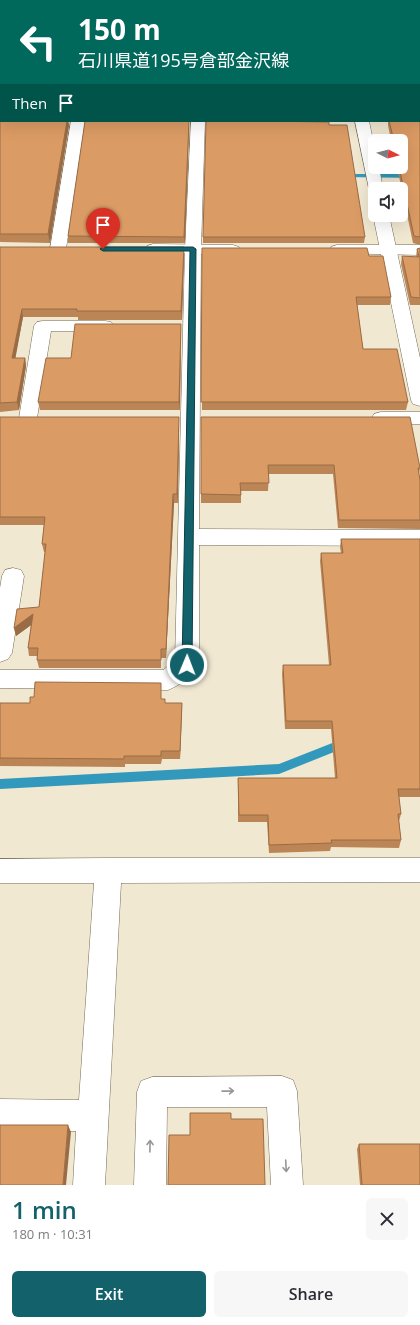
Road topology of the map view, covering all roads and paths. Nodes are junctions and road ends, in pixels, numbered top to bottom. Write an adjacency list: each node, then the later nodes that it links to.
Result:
1 (78, 122): 6 (street)
2 (198, 122): 8 (street)
3 (362, 122): 4 (street)
4 (374, 180)
5 (383, 222): 11 (street)
6 (74, 249)
7 (137, 249): 8 (street)
8 (193, 249): 9 (street); 18 (street)
9 (248, 250)
10 (318, 250): 11 (street)
11 (389, 250): 12 (street); 14 (street)
12 (420, 250)
13 (121, 326): 15 (street)
14 (420, 400)
15 (47, 418)
16 (365, 418): 17 (street)
17 (420, 418)
18 (189, 537): 19 (street); 22 (street)
19 (420, 538)
20 (13, 576): 21 (street)
21 (0, 653)
22 (0, 679)
23 (108, 870): 24 (street); 25 (street); 27 (street)
24 (420, 870)
25 (0, 871)
26 (0, 1115): 27 (street)
27 (93, 1116): 28 (street)
28 (89, 1185)
29 (150, 1185): 30 (street, one-way to 30)
30 (287, 1185)

